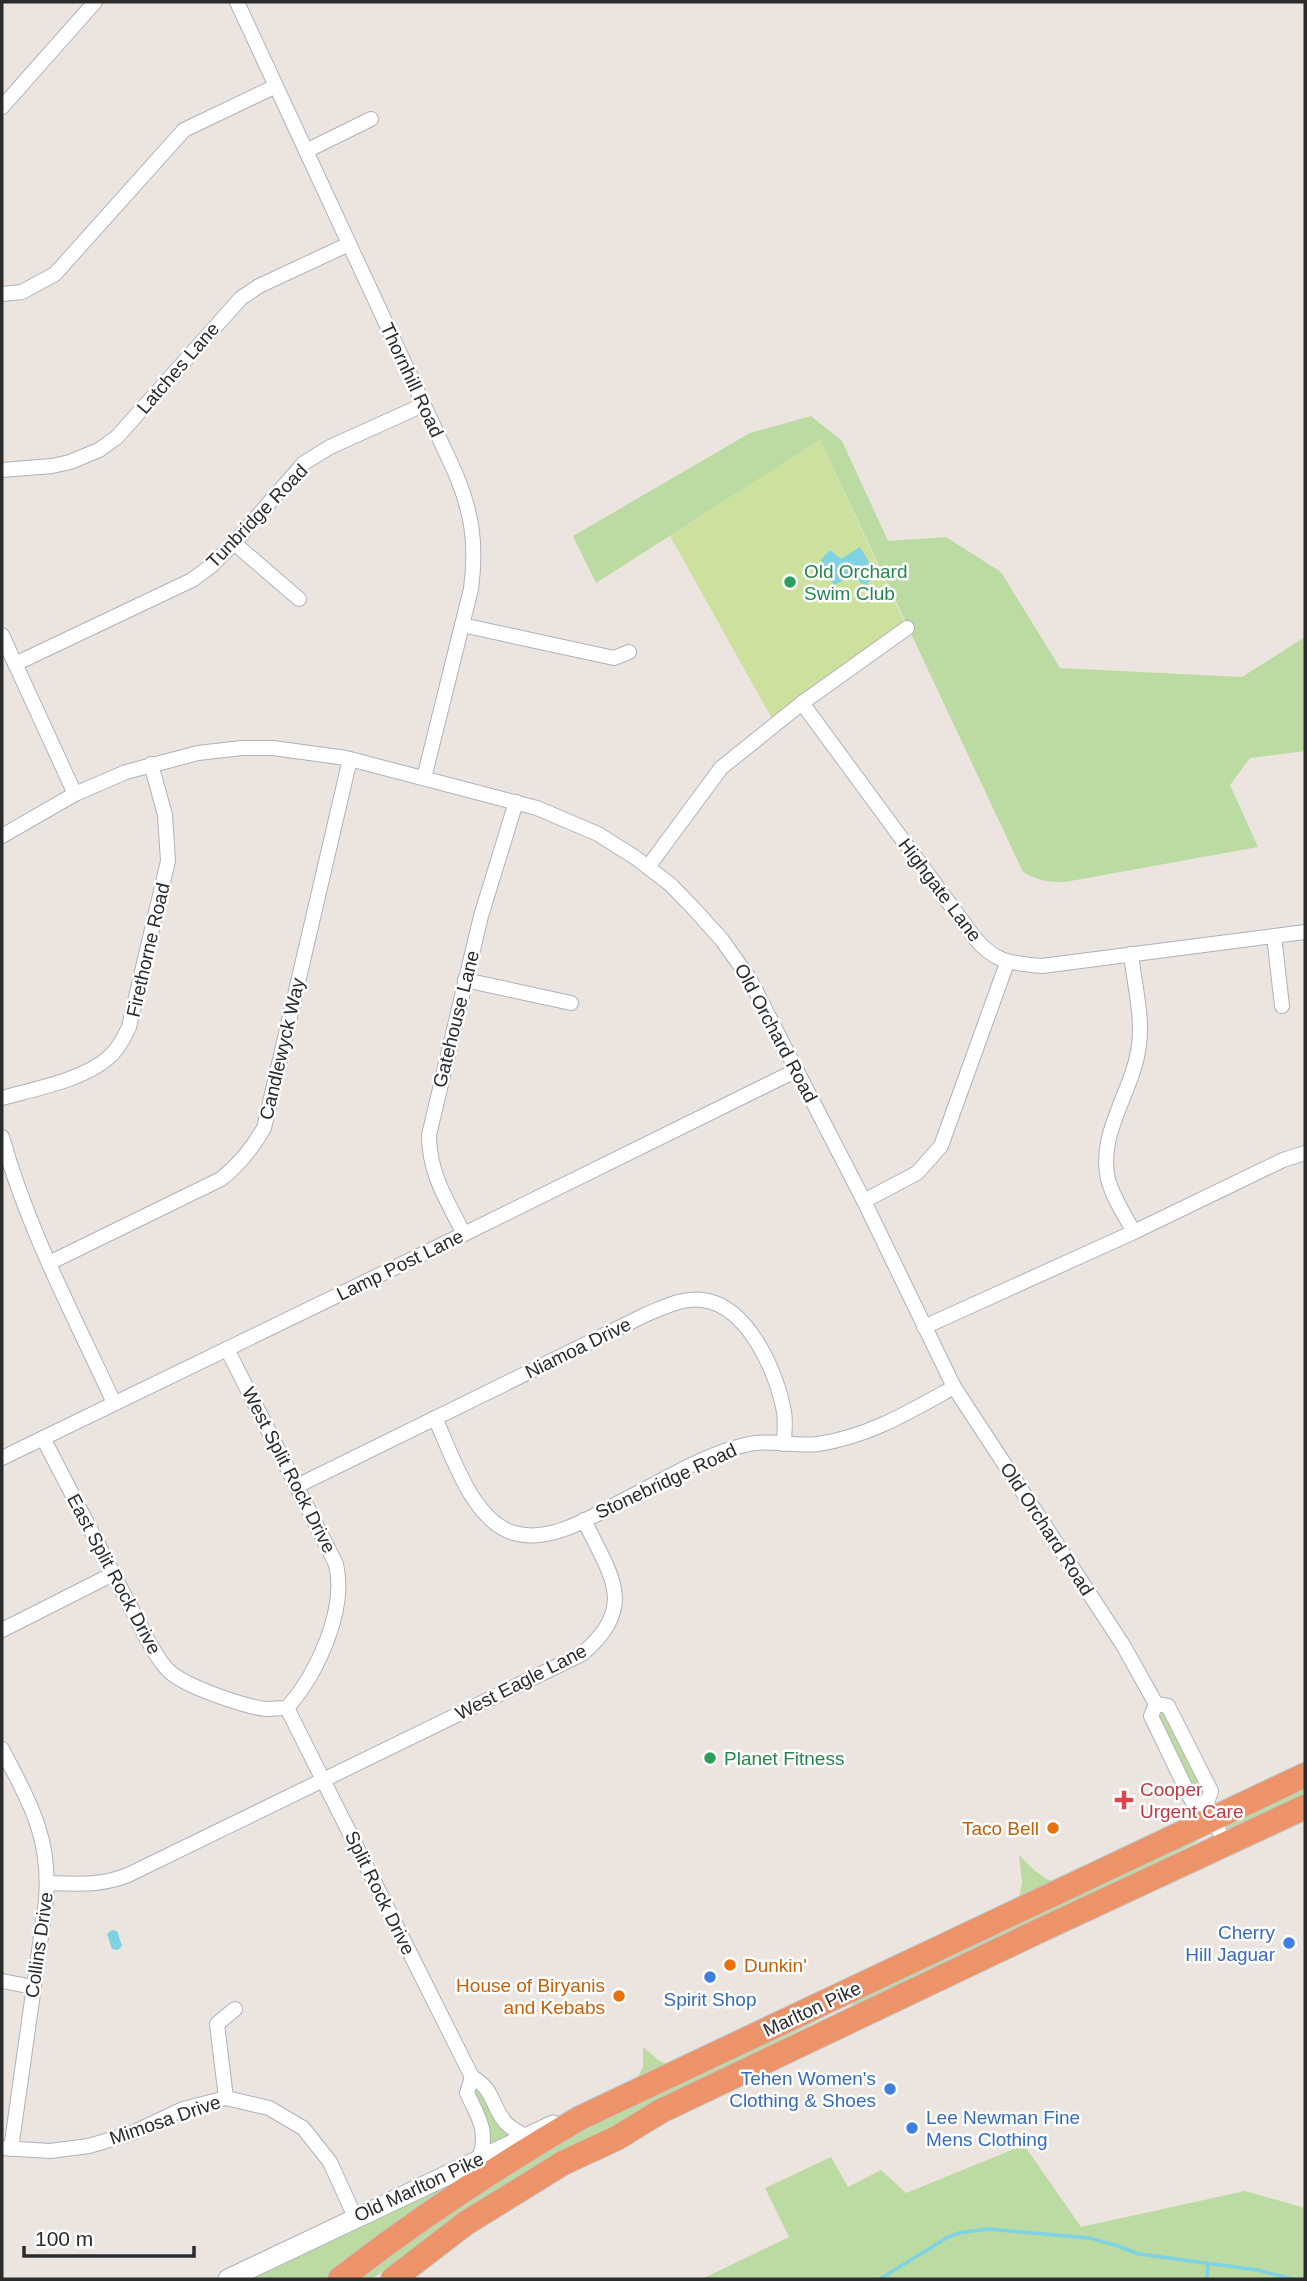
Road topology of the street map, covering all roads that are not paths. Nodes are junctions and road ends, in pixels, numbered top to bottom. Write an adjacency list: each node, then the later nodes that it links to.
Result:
1 (95, 2): 4 (street)
2 (237, 2): 3 (street, Thornhill Road)
3 (276, 86): 6 (street, Thornhill Road); 8 (street)
4 (2, 107)
5 (372, 119): 6 (street)
6 (306, 151): 7 (street, Thornhill Road)
7 (349, 244): 9 (street, Thornhill Road); 10 (street, Latches Lane)
8 (2, 294)
9 (423, 405): 11 (street, Tunbridge Road); 13 (street, Thornhill Road)
10 (2, 470)
11 (234, 543): 12 (street); 17 (street, Tunbridge Road)
12 (299, 599)
13 (462, 625): 16 (street); 21 (street, Thornhill Road)
14 (906, 628): 18 (street)
15 (2, 635): 17 (street)
16 (629, 652)
17 (15, 664): 22 (street)
18 (802, 703): 25 (street); 29 (street, Highgate Lane)
19 (350, 759): 20 (street, Old Orchard Road); 21 (street, Old Orchard Road); 41 (street, Candlewyck Way)
20 (151, 764): 22 (street, Old Orchard Road); 34 (street, Firethorne Road)
21 (424, 778): 23 (street, Old Orchard Road)
22 (75, 794): 24 (street, Old Orchard Road)
23 (516, 802): 25 (street, Old Orchard Road); 30 (street, Gatehouse Lane)
24 (2, 836)
25 (648, 867): 33 (street, Old Orchard Road)
26 (1305, 932): 27 (street)
27 (1274, 936): 28 (street); 32 (street)
28 (1131, 954): 29 (street); 39 (street)
29 (1007, 963): 38 (street)
30 (465, 980): 31 (street); 40 (street, Gatehouse Lane)
31 (570, 1003)
32 (1282, 1006)
33 (797, 1070): 38 (street, Old Orchard Road); 40 (street, Lamp Post Lane)
34 (2, 1098)
35 (2, 1137): 37 (street)
36 (1305, 1153): 39 (street)
37 (8, 1185): 41 (street)
38 (864, 1201): 42 (street, Old Orchard Road)
39 (1134, 1232): 42 (street)
40 (464, 1234): 43 (street, Lamp Post Lane)
41 (49, 1264): 45 (street)
42 (924, 1327): 44 (street, Old Orchard Road)
43 (227, 1349): 45 (street, Lamp Post Lane); 50 (street, West Split Rock Drive)
44 (954, 1387): 48 (street, Stonebridge Road); 54 (street, Old Orchard Road)
45 (114, 1403): 47 (street, Lamp Post Lane)
46 (435, 1418): 48 (street, Niamoa Drive); 50 (street, Niamoa Drive); 51 (street, Stonebridge Road)
47 (43, 1438): 49 (street, Lamp Post Lane); 52 (street, East Split Rock Drive)
48 (784, 1444): 51 (street, Stonebridge Road)
49 (2, 1458)
50 (297, 1486): 55 (street, West Split Rock Drive)
51 (584, 1520): 58 (street, West Eagle Lane)
52 (113, 1574): 53 (street); 55 (street, East Split Rock Drive)
53 (2, 1630)
54 (1156, 1704): 60 (street, Old Orchard Road); 60 (street, Old Orchard Road)
55 (287, 1708): 58 (street, Split Rock Drive)
56 (2, 1749): 62 (street, Collins Drive)
57 (1305, 1775): 60 (highway, Marlton Pike)
58 (324, 1780): 62 (street, West Eagle Lane); 68 (street, Split Rock Drive)
59 (1305, 1807): 61 (highway, Marlton Pike)
60 (1210, 1812): 61 (street, Old Orchard Road); 65 (highway, Marlton Pike)
61 (1226, 1843): 67 (highway, Marlton Pike)
62 (47, 1883): 64 (street, Collins Drive)
63 (2, 1981): 64 (street)
64 (33, 1987): 72 (street, Collins Drive)
65 (856, 1989): 67 (highway); 70 (highway, Marlton Pike)
66 (235, 2009): 69 (street)
67 (817, 2036): 77 (highway, Marlton Pike)
68 (472, 2077): 71 (street, Split Rock Drive); 73 (street, Split Rock Drive)
69 (226, 2098): 72 (street, Mimosa Drive); 74 (street, Mimosa Drive)
70 (613, 2102): 71 (street, Old Marlton Pike); 76 (highway, Marlton Pike)
71 (525, 2136): 73 (street, Old Marlton Pike)
72 (6, 2149)
73 (480, 2157): 74 (street, Old Marlton Pike)
74 (355, 2217): 75 (street, Old Marlton Pike)
75 (228, 2279)
76 (340, 2279)
77 (393, 2279)

